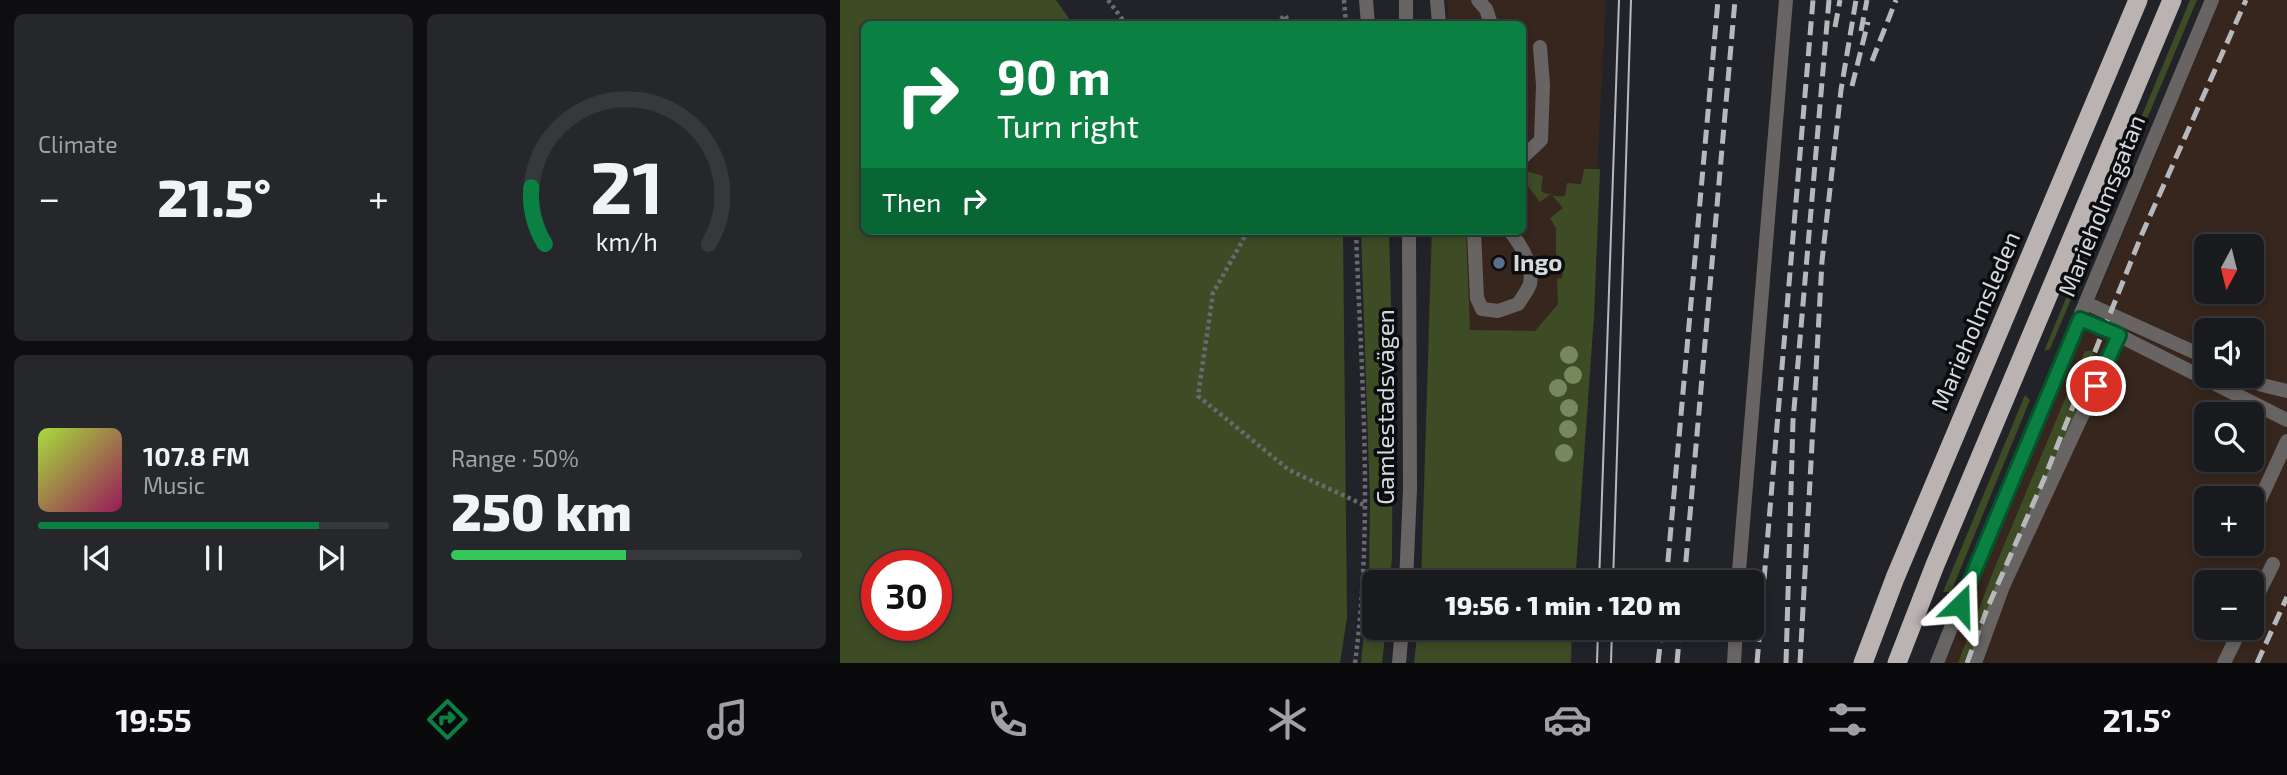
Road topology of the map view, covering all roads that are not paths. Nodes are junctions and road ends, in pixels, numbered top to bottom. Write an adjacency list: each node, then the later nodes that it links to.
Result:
1 (1366, 0): 9 (street)
2 (1406, 0): 10 (street)
3 (1437, 0): 11 (street)
4 (1478, 0): 12 (street)
5 (1786, 0): 29 (street)
6 (2138, 0): 36 (highway, Marieholmsleden)
7 (2172, 0): 37 (highway)
8 (2212, 0): 18 (street, Marieholmsgatan)
9 (1368, 21)
10 (1406, 21)
11 (1439, 21)
12 (1490, 21)
13 (1540, 47): 14 (street)
14 (1526, 154)
15 (1409, 235): 28 (street, Gamlestadsvägen)
16 (1475, 235): 17 (street)
17 (1513, 235)
18 (2086, 303): 19 (street, Marieholmsgatan); 21 (street)
19 (2080, 319): 20 (street); 38 (street, Marieholmsgatan)
20 (2119, 335): 24 (street); 39 (street)
21 (2194, 352)
22 (2264, 385): 23 (street)
23 (2287, 391)
24 (2287, 420)
25 (2287, 441): 26 (street)
26 (2264, 491)
27 (2273, 564): 30 (street)
28 (1406, 570)
29 (1739, 570)
30 (2264, 582)
31 (1401, 640): 34 (street)
32 (1735, 640): 35 (street)
33 (2235, 640): 40 (street)
34 (1399, 663)
35 (1734, 663)
36 (1863, 663)
37 (1897, 663)
38 (1937, 663)
39 (1975, 663)
40 (2224, 663)

